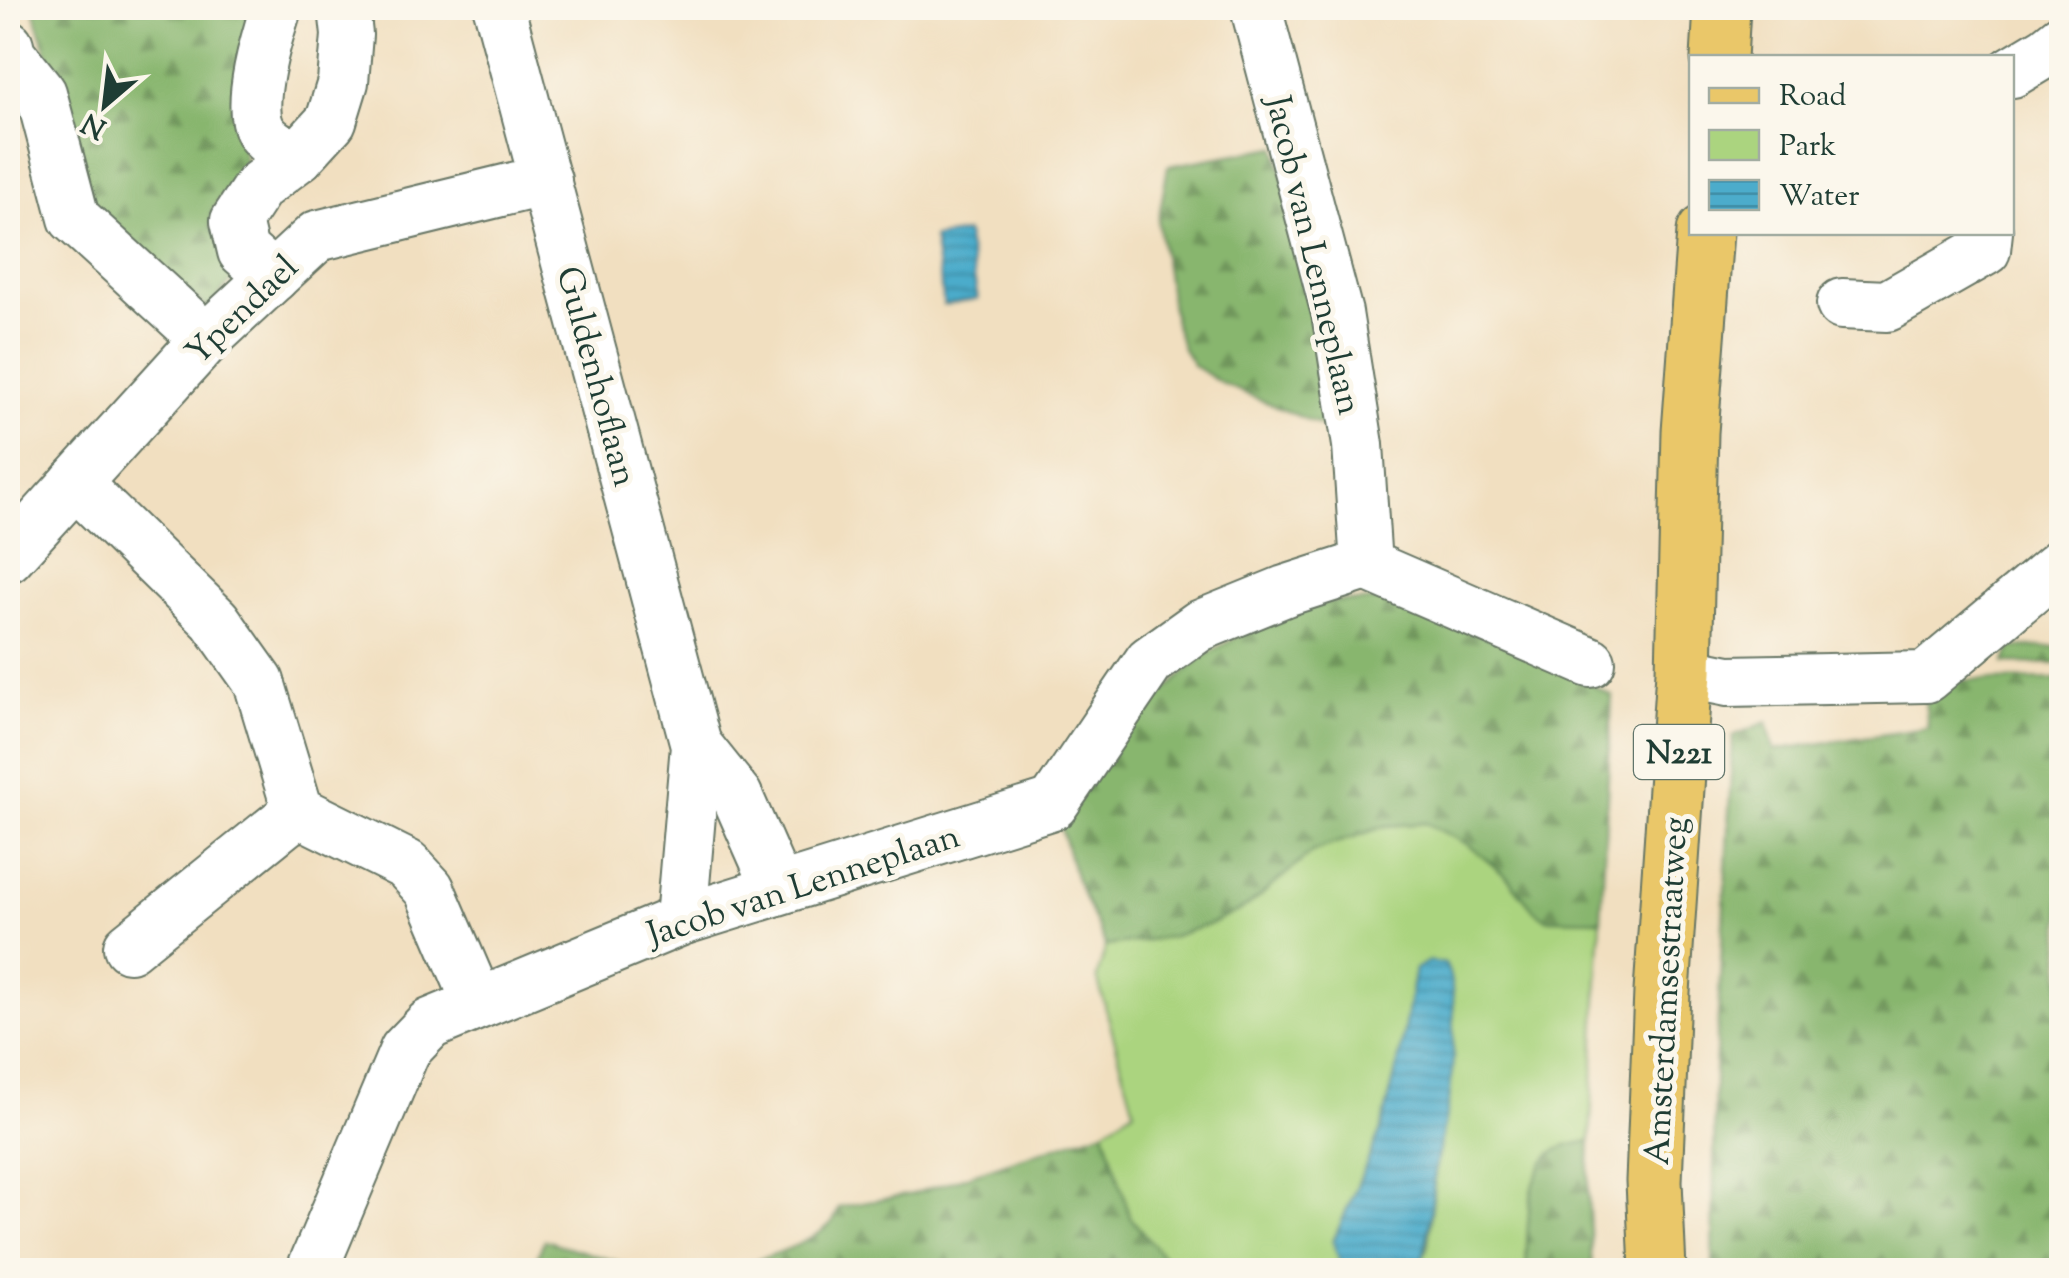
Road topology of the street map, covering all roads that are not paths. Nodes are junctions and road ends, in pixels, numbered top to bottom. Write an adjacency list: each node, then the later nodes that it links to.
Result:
1 (276, 8): 10 (street)
2 (344, 8): 10 (street)
3 (499, 8): 11 (street, Guldenhoflaan)
4 (1256, 8): 20 (street, Jacob van Lenneplaan)
5 (1722, 8): 8 (main road)
6 (2062, 39): 9 (street)
7 (8, 45): 16 (street)
8 (1718, 55)
9 (2014, 71)
10 (299, 156): 14 (street)
11 (546, 180): 14 (street, Ypendael); 23 (street, Guldenhoflaan)
12 (1705, 235): 22 (main road, Amsterdamsestraatweg / N221)
13 (1987, 235): 15 (street)
14 (273, 277): 16 (street, Ypendael)
15 (1842, 304)
16 (206, 340): 17 (street, Ypendael)
17 (75, 483): 18 (street, Ypendael); 24 (street)
18 (8, 557)
19 (2062, 563): 22 (street)
20 (1366, 565): 21 (street); 25 (street, Jacob van Lenneplaan)
21 (1590, 662)
22 (1684, 672): 30 (main road, Amsterdamsestraatweg / N221)
23 (696, 745): 25 (street, Guldenhoflaan); 26 (street, Guldenhoflaan)
24 (298, 810): 27 (street); 28 (street)
25 (778, 889): 26 (street, Jacob van Lenneplaan)
26 (681, 920): 28 (street, Jacob van Lenneplaan)
27 (129, 947)
28 (478, 1003): 29 (street, Jacob van Lenneplaan)
29 (312, 1270)
30 (1658, 1270)

